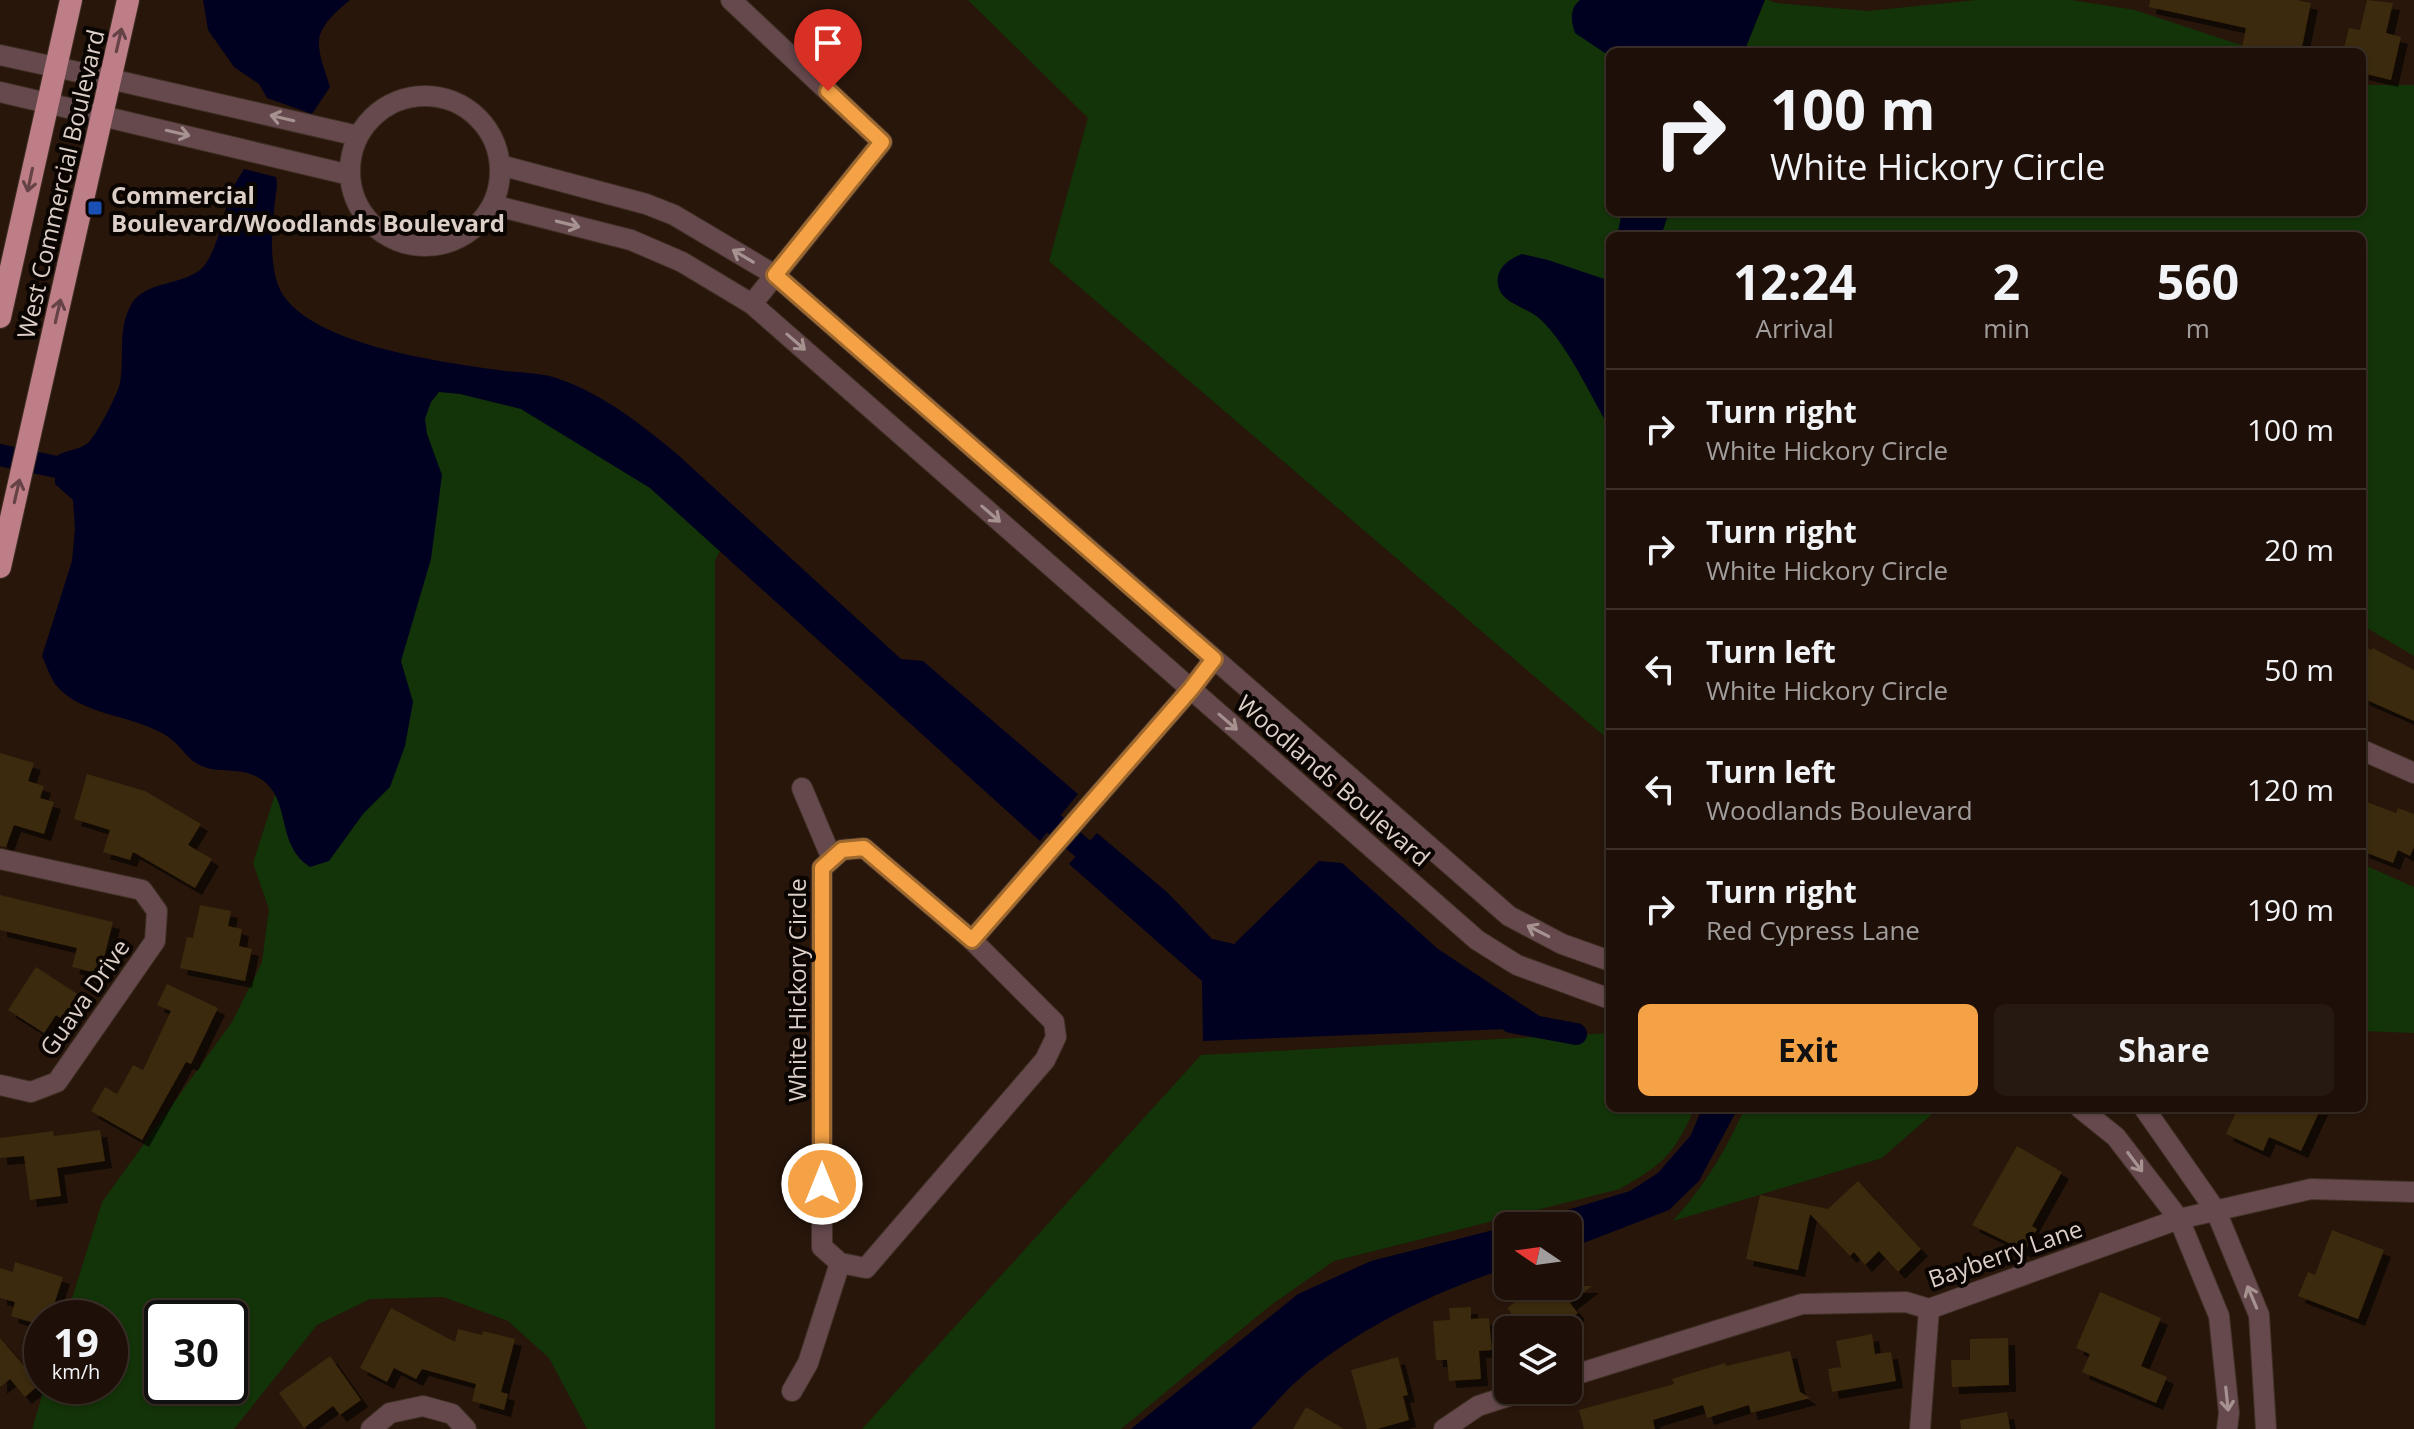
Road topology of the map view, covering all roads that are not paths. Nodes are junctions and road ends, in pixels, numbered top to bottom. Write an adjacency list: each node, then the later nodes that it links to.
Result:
1 (71, 0): 5 (highway, West Commercial Boulevard)
2 (128, 0): 6 (highway, West Commercial Boulevard, one-way to 2)
3 (731, 0): 14 (street)
4 (0, 55): 5 (street)
5 (56, 67): 6 (street); 8 (highway, West Commercial Boulevard)
6 (110, 79): 9 (highway, West Commercial Boulevard); 10 (street, one-way to 6)
7 (0, 92): 8 (street)
8 (47, 104): 9 (street); 16 (highway, West Commercial Boulevard, one-way to 16)
9 (102, 116): 12 (street, one-way to 12); 17 (highway, West Commercial Boulevard, one-way to 9)
10 (358, 136): 11 (street); 12 (street)
11 (500, 165): 13 (street); 14 (street, Woodlands Boulevard, one-way to 11)
12 (350, 175): 13 (street)
13 (493, 205): 15 (street, Woodlands Boulevard, one-way to 15)
14 (775, 275): 15 (street); 18 (street, Woodlands Boulevard)
15 (752, 304): 19 (street, Woodlands Boulevard, one-way to 19)
16 (0, 317)
17 (0, 567)
18 (1214, 659): 19 (street); 26 (street, Woodlands Boulevard, one-way to 18)
19 (1191, 689): 25 (street); 27 (street, Woodlands Boulevard, one-way to 27)
20 (2366, 752): 21 (street)
21 (2414, 773)
22 (802, 788): 24 (street, White Hickory Circle)
23 (0, 859): 28 (street, Guava Drive)
24 (832, 859): 25 (street, White Hickory Circle); 34 (street, White Hickory Circle)
25 (972, 940): 34 (street, White Hickory Circle)
26 (1606, 960)
27 (1606, 998)
28 (0, 1085)
29 (2085, 1112): 33 (street, one-way to 33)
30 (2147, 1112): 32 (street)
31 (2414, 1192): 32 (street, Bayberry Lane)
32 (2216, 1211): 33 (street, Bayberry Lane); 44 (street, one-way to 32)
33 (2179, 1219): 35 (street, Bayberry Lane); 43 (street, one-way to 43)
34 (840, 1263): 37 (street)
35 (1929, 1309): 36 (street, Bayberry Lane); 42 (street)
36 (1582, 1373)
37 (792, 1391)
38 (1494, 1401): 41 (street)
39 (371, 1429): 40 (street)
40 (466, 1429)
41 (1444, 1429)
42 (1920, 1429)
43 (2227, 1429)
44 (2266, 1429)

